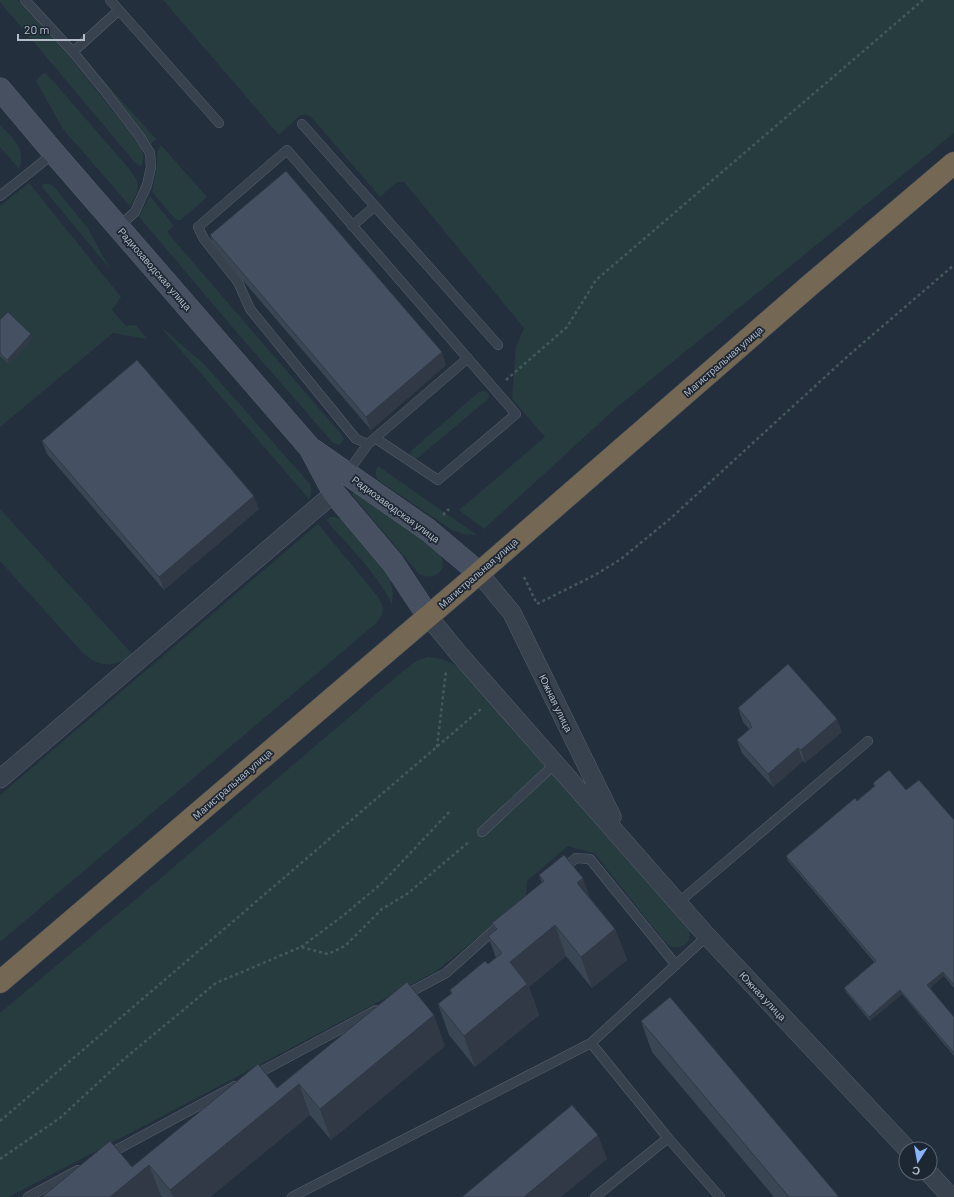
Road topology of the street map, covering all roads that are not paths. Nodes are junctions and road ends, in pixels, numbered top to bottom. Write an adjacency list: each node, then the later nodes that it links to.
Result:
1 (25, 0): 4 (lane)
2 (110, 0): 3 (lane)
3 (119, 10): 4 (lane); 6 (lane)
4 (73, 52): 13 (lane)
5 (0, 89): 8 (street, Радиозаводская улица)
6 (220, 123)
7 (302, 124): 11 (lane)
8 (54, 153): 10 (lane); 13 (street, Радиозаводская улица)
9 (954, 163): 20 (highway, Магистральная улица)
10 (0, 196)
11 (375, 206): 12 (lane); 14 (lane)
12 (352, 226): 15 (lane); 16 (lane)
13 (118, 227): 17 (street, Радиозаводская улица)
14 (498, 345)
15 (468, 358): 16 (lane); 16 (lane)
16 (371, 441): 18 (lane)
17 (310, 448): 18 (street, Радиозаводская улица); 19 (street, Радиозаводская улица)
18 (348, 473): 20 (street, Радиозаводская улица)
19 (334, 493): 21 (street, Радиозаводская улица); 24 (street)
20 (479, 573): 21 (highway, Магистральная улица); 26 (street, Южная улица)
21 (428, 616): 23 (street, Южная улица); 32 (highway, Магистральная улица)
22 (868, 741): 28 (lane)
23 (556, 763): 25 (lane); 26 (street, Южная улица)
24 (0, 779)
25 (482, 832)
26 (623, 840): 28 (street, Южная улица)
27 (558, 874): 31 (lane)
28 (678, 902): 30 (street, Южная улица)
29 (511, 916): 33 (lane)
30 (707, 936): 31 (lane); 37 (street, Южная улица)
31 (676, 965): 35 (lane)
32 (0, 982)
33 (397, 999)
34 (383, 1007): 38 (lane)
35 (591, 1043): 36 (lane); 41 (lane)
36 (668, 1138): 44 (lane); 45 (lane)
37 (899, 1141)
38 (97, 1160)
39 (83, 1167): 42 (lane)
40 (937, 1181): 46 (street)
41 (304, 1194): 43 (lane)
42 (28, 1197)
43 (292, 1197)
44 (595, 1197)
45 (720, 1197)
46 (952, 1197)

